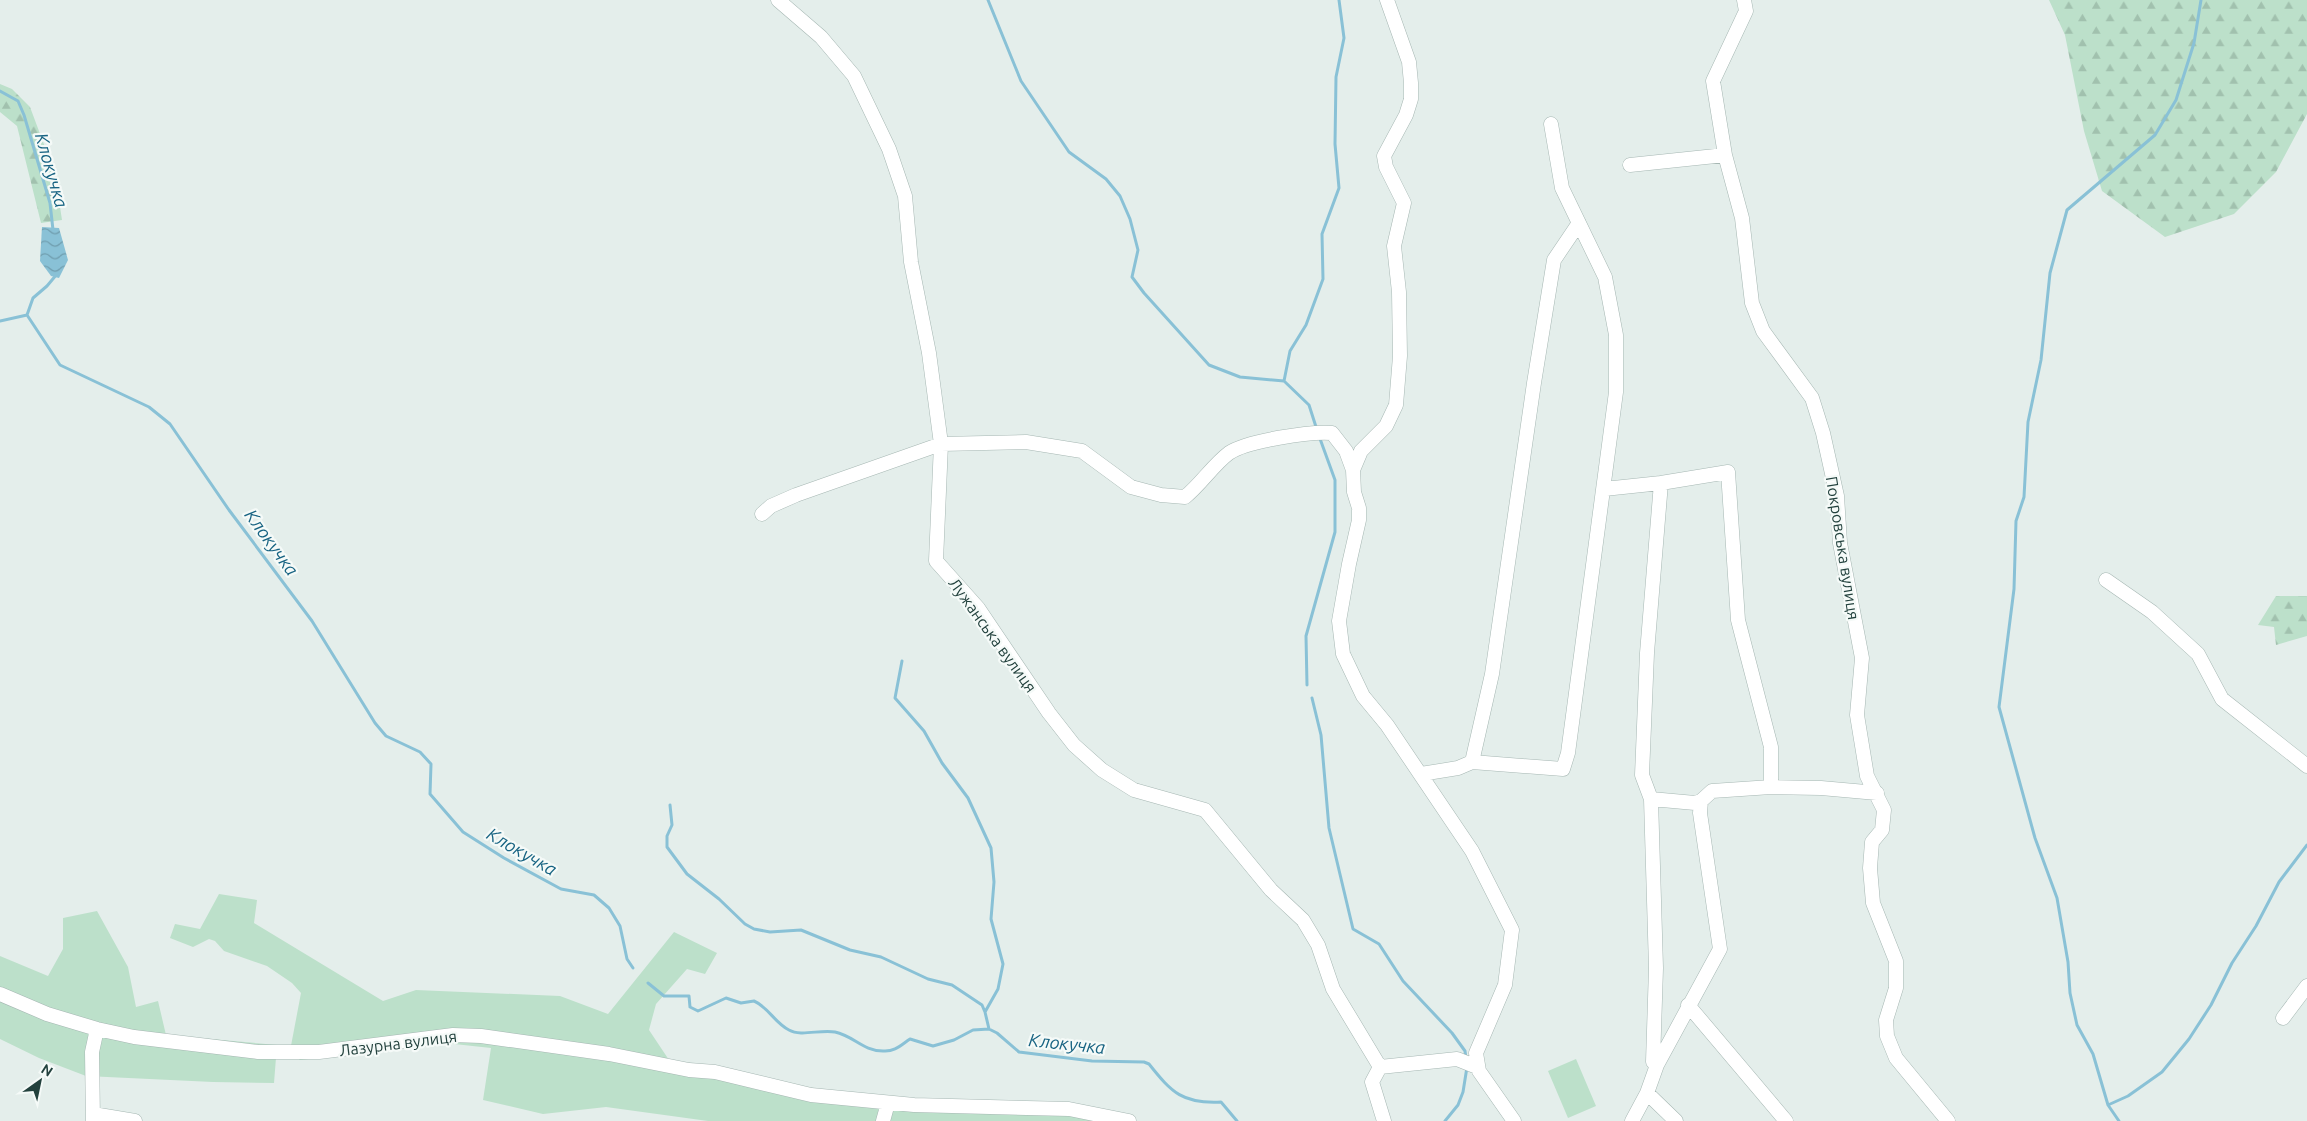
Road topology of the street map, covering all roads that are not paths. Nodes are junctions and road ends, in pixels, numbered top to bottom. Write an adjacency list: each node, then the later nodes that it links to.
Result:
1 (778, 0): 8 (street, Лужанська вулиця)
2 (1387, 0): 9 (street)
3 (1744, 0): 5 (street, Покровська вулиця)
4 (1550, 124): 7 (street)
5 (1726, 155): 6 (street); 18 (street, Покровська вулиця)
6 (1630, 165)
7 (1579, 223): 11 (street); 14 (street)
8 (941, 444): 9 (street); 12 (street); 28 (street, Лужанська вулиця)
9 (1353, 470): 16 (street)
10 (1661, 483): 11 (street); 17 (street); 19 (street)
11 (1604, 489): 14 (street)
12 (762, 514)
13 (2106, 580): 15 (street)
14 (1472, 762): 16 (street)
15 (2307, 766)
16 (1421, 774): 26 (street)
17 (1771, 786): 18 (street); 20 (street)
18 (1877, 793): 40 (street, Покровська вулиця)
19 (1651, 799): 20 (street); 27 (street)
20 (1701, 801): 23 (street)
21 (2307, 986): 24 (street)
22 (0, 994): 25 (street, Лазурна вулиця)
23 (1688, 1005): 27 (street); 39 (street)
24 (2283, 1018)
25 (97, 1029): 30 (street, Лазурна вулиця); 31 (street)
26 (1468, 1062): 28 (street); 36 (street)
27 (1657, 1065): 29 (street)
28 (1380, 1067): 35 (street)
29 (1646, 1093): 37 (street); 38 (street)
30 (888, 1103): 33 (street); 34 (street, Лазурна вулиця)
31 (93, 1118): 32 (street)
32 (135, 1121)
33 (883, 1121)
34 (1129, 1121)
35 (1384, 1121)
36 (1514, 1121)
37 (1632, 1121)
38 (1676, 1121)
39 (1786, 1121)
40 (1948, 1121)

